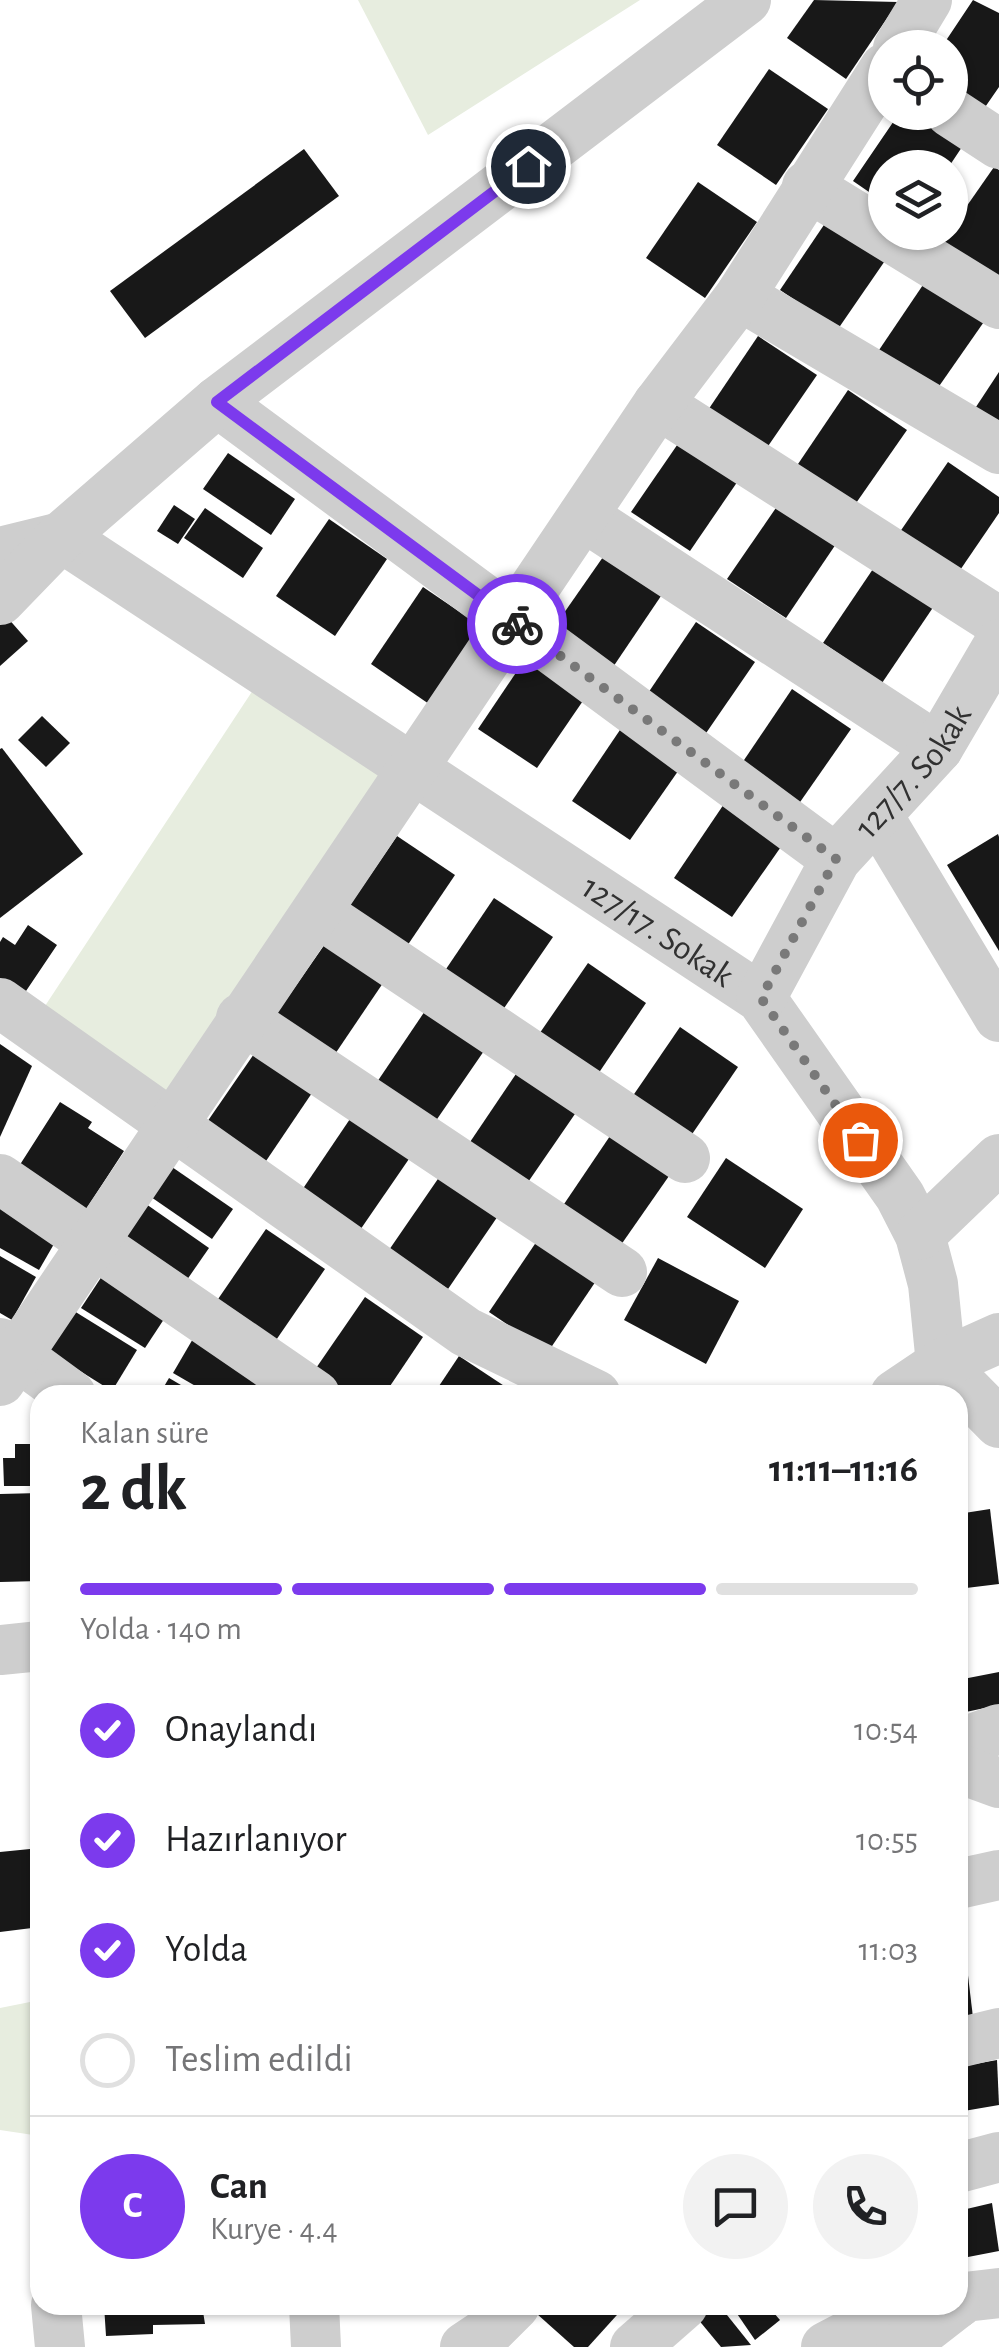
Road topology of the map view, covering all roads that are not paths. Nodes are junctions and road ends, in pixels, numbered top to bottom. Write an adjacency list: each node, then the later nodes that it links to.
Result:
1 (746, 0): 10 (street)
2 (927, 0): 3 (street)
3 (909, 30)
4 (868, 95): 7 (street)
5 (968, 124): 6 (street)
6 (999, 144)
7 (807, 186): 8 (street); 9 (street)
8 (740, 296): 11 (street); 12 (street)
9 (999, 304)
10 (217, 402): 14 (street); 18 (street)
11 (658, 404): 13 (street); 17 (street)
12 (999, 449)
13 (583, 516): 18 (street); 20 (street)
14 (61, 537): 15 (street); 16 (street); 21 (street, 127/17. Sokak)
15 (0, 552)
16 (0, 600)
17 (999, 622)
18 (514, 623): 21 (street); 23 (street)
19 (999, 644): 20 (street, 127/7. Sokak)
20 (938, 748): 22 (street, 127/7. Sokak)
21 (410, 768): 24 (street); 25 (street, 127/17. Sokak)
22 (878, 816): 23 (street, 127/7. Sokak); 28 (street)
23 (836, 859): 25 (street, 127/7. Sokak)
24 (318, 912): 27 (street); 30 (street)
25 (761, 998): 33 (street, 127/17. Sokak)
26 (0, 1003): 29 (street)
27 (241, 1018): 29 (street); 35 (street)
28 (999, 1018)
29 (172, 1123): 34 (street); 41 (street)
30 (685, 1158)
31 (999, 1159): 33 (street)
32 (0, 1180): 34 (street)
33 (920, 1235): 38 (street, 127/17. Sokak)
34 (94, 1241): 37 (street); 40 (street)
35 (622, 1272)
36 (999, 1338): 38 (street)
37 (5, 1359): 39 (street)
38 (941, 1364): 42 (street); 43 (street)
39 (53, 1385)
40 (301, 1385)
41 (575, 1385)
42 (909, 1385)
43 (962, 1385)
44 (968, 1391): 45 (street)
45 (999, 1423)
46 (30, 1647): 47 (street)
47 (0, 1650)
48 (999, 1728): 49 (street)
49 (968, 1740)
50 (968, 1772): 51 (street)
51 (999, 1783)
52 (999, 1875): 53 (street)
53 (968, 1882)
54 (999, 2033): 55 (street)
55 (968, 2041)
56 (999, 2157): 57 (street)
57 (968, 2165)
58 (57, 2315): 64 (street)
59 (314, 2315): 65 (street)
60 (503, 2315): 66 (street)
61 (672, 2315): 67 (street)
62 (887, 2315): 68 (street)
63 (945, 2315): 69 (street)
64 (60, 2347)
65 (316, 2347)
66 (466, 2347)
67 (635, 2347)
68 (826, 2347)
69 (901, 2347)

